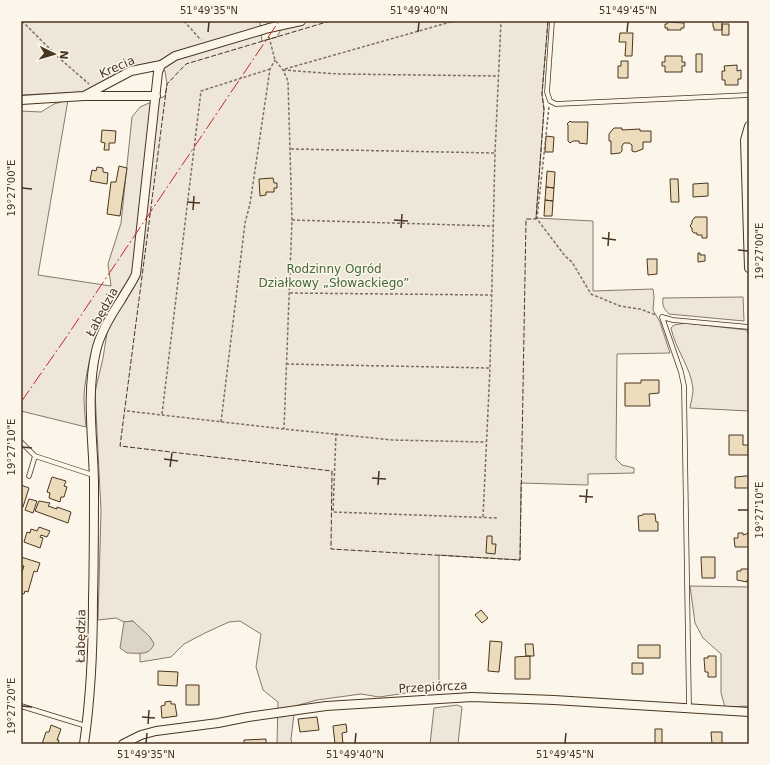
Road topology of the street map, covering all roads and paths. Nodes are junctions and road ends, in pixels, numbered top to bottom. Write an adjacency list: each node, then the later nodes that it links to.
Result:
1 (22, 21): 14 (path)
2 (184, 21): 8 (path)
3 (301, 21): 7 (street)
4 (454, 21): 12 (path)
5 (501, 21): 13 (path)
6 (552, 21): 19 (lane)
7 (269, 28): 8 (street); 9 (path)
8 (208, 47): 10 (street)
9 (275, 60): 11 (path); 12 (path)
10 (161, 65): 14 (street, Krecia); 17 (street, Łabędzia)
11 (270, 69): 33 (path); 34 (path)
12 (283, 70): 13 (path); 21 (path)
13 (498, 76): 22 (path)
14 (95, 90): 16 (street, Krecia)
15 (749, 95): 19 (lane)
16 (84, 96): 17 (street, Krecia); 18 (street, Krecia)
17 (156, 96): 40 (street, Łabędzia)
18 (21, 100)
19 (550, 101): 28 (path)
20 (749, 126): 25 (street)
21 (290, 149): 22 (path); 23 (path)
22 (495, 153): 24 (path)
23 (292, 220): 24 (path); 26 (path)
24 (493, 226): 27 (path)
25 (749, 268)
26 (290, 293): 27 (path); 30 (path)
27 (492, 296): 31 (path)
28 (662, 317): 29 (lane); 45 (lane)
29 (749, 327)
30 (286, 364): 31 (path); 35 (path)
31 (490, 368): 38 (path)
32 (127, 411): 33 (path)
33 (162, 414): 34 (path)
34 (221, 422): 35 (path)
35 (284, 429): 36 (path)
36 (336, 433): 38 (path); 42 (path)
37 (21, 442): 39 (lane)
38 (486, 442): 42 (path)
39 (36, 456): 40 (lane); 41 (lane)
40 (94, 475): 47 (street, Łabędzia)
41 (29, 476)
42 (484, 517): 43 (path)
43 (498, 518)
44 (21, 706): 47 (lane)
45 (689, 708): 46 (street, Przepiórcza); 49 (street, Przepiórcza)
46 (749, 712)
47 (86, 726): 48 (street, Łabędzia)
48 (84, 744)
49 (123, 744)

